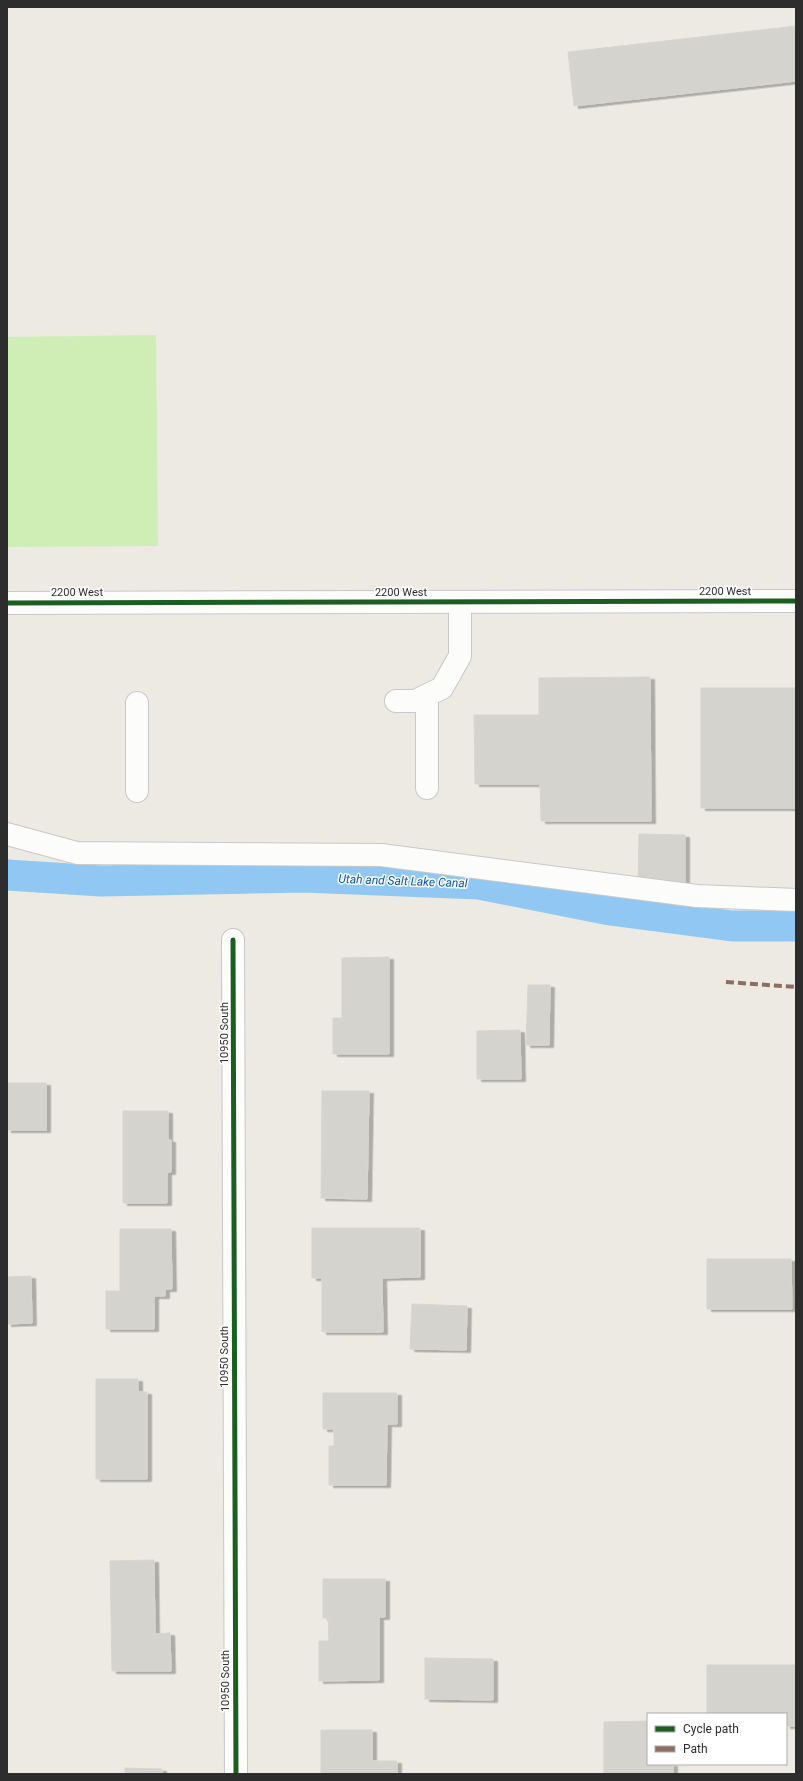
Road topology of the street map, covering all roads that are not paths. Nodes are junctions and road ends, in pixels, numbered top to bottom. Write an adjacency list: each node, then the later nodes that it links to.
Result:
1 (796, 601): 2 (street, 2200 West)
2 (460, 602): 3 (street, 2200 West); 4 (street)
3 (7, 603)
4 (427, 696): 5 (street); 7 (street)
5 (396, 702)
6 (138, 703): 8 (street)
7 (427, 788)
8 (138, 791)
9 (7, 834): 10 (street)
10 (796, 900)
11 (233, 940): 12 (street, 10950 South)
12 (236, 1774)

